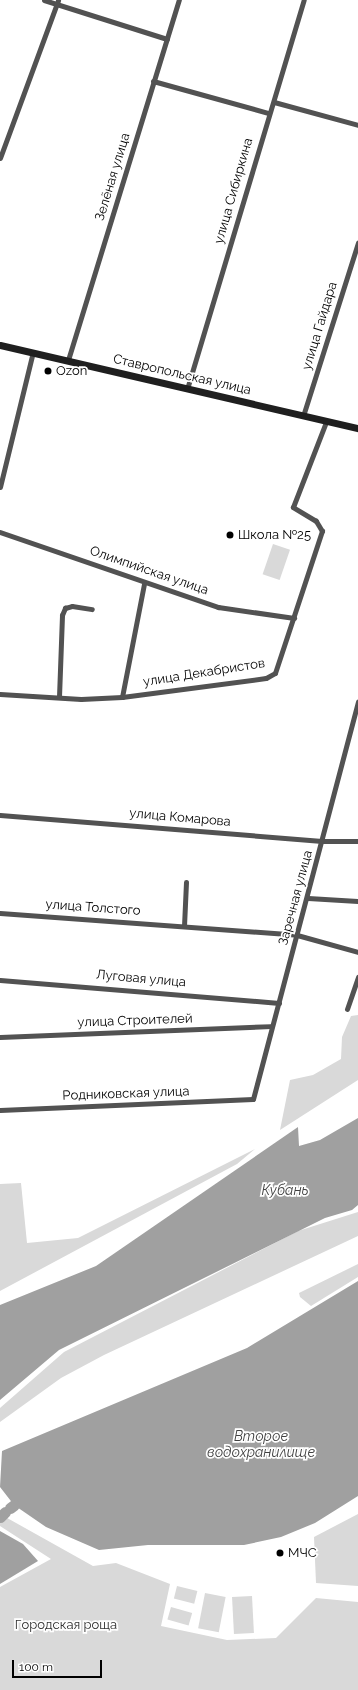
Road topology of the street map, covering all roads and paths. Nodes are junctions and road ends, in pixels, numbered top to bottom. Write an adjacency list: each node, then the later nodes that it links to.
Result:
1 (44, 0): 4 (street)
2 (180, 0): 5 (street, Зелёная улица)
3 (304, 0): 7 (street, улица Сибиркина)
4 (58, 2): 5 (street); 10 (street)
5 (167, 38): 6 (street, Зелёная улица)
6 (153, 81): 8 (street); 14 (street, Зелёная улица)
7 (274, 102): 8 (street, улица Сибиркина); 9 (street)
8 (268, 113): 15 (street, улица Сибиркина)
9 (358, 125)
10 (0, 158)
11 (358, 243): 16 (street, улица Гайдара)
12 (0, 345): 13 (main road, Ставропольская улица)
13 (33, 352): 14 (main road, Ставропольская улица); 19 (street)
14 (68, 360): 15 (main road, Ставропольская улица)
15 (187, 389): 16 (main road, Ставропольская улица)
16 (303, 416): 17 (main road, Ставропольская улица)
17 (326, 422): 18 (main road, Ставропольская улица); 23 (street, улица Декабристов)
18 (358, 428)
19 (0, 487)
20 (0, 532): 21 (street, Олимпийская улица)
21 (144, 584): 23 (street, Олимпийская улица); 26 (street)
22 (92, 609): 25 (street)
23 (294, 618): 26 (street, улица Декабристов)
24 (0, 694): 25 (street, улица Декабристов)
25 (59, 697): 26 (street, улица Декабристов)
26 (122, 697)
27 (358, 702): 29 (street, Заречная улица)
28 (0, 815): 29 (street, улица Комарова)
29 (322, 841): 30 (street, улица Комарова); 32 (street, Заречная улица)
30 (358, 841)
31 (186, 882): 35 (street)
32 (308, 898): 33 (street); 36 (street, Заречная улица)
33 (358, 901)
34 (0, 913): 35 (street, улица Толстого)
35 (184, 926): 36 (street, улица Толстого)
36 (297, 935): 37 (street, улица Толстого); 40 (street, Заречная улица)
37 (358, 952)
38 (358, 976): 41 (street)
39 (0, 980): 40 (street, Луговая улица)
40 (279, 1003): 42 (street, Заречная улица)
41 (347, 1009)
42 (271, 1026): 43 (street, улица Строителей); 44 (street, Заречная улица)
43 (0, 1037)
44 (253, 1099): 45 (street, Родниковская улица)
45 (0, 1110)

